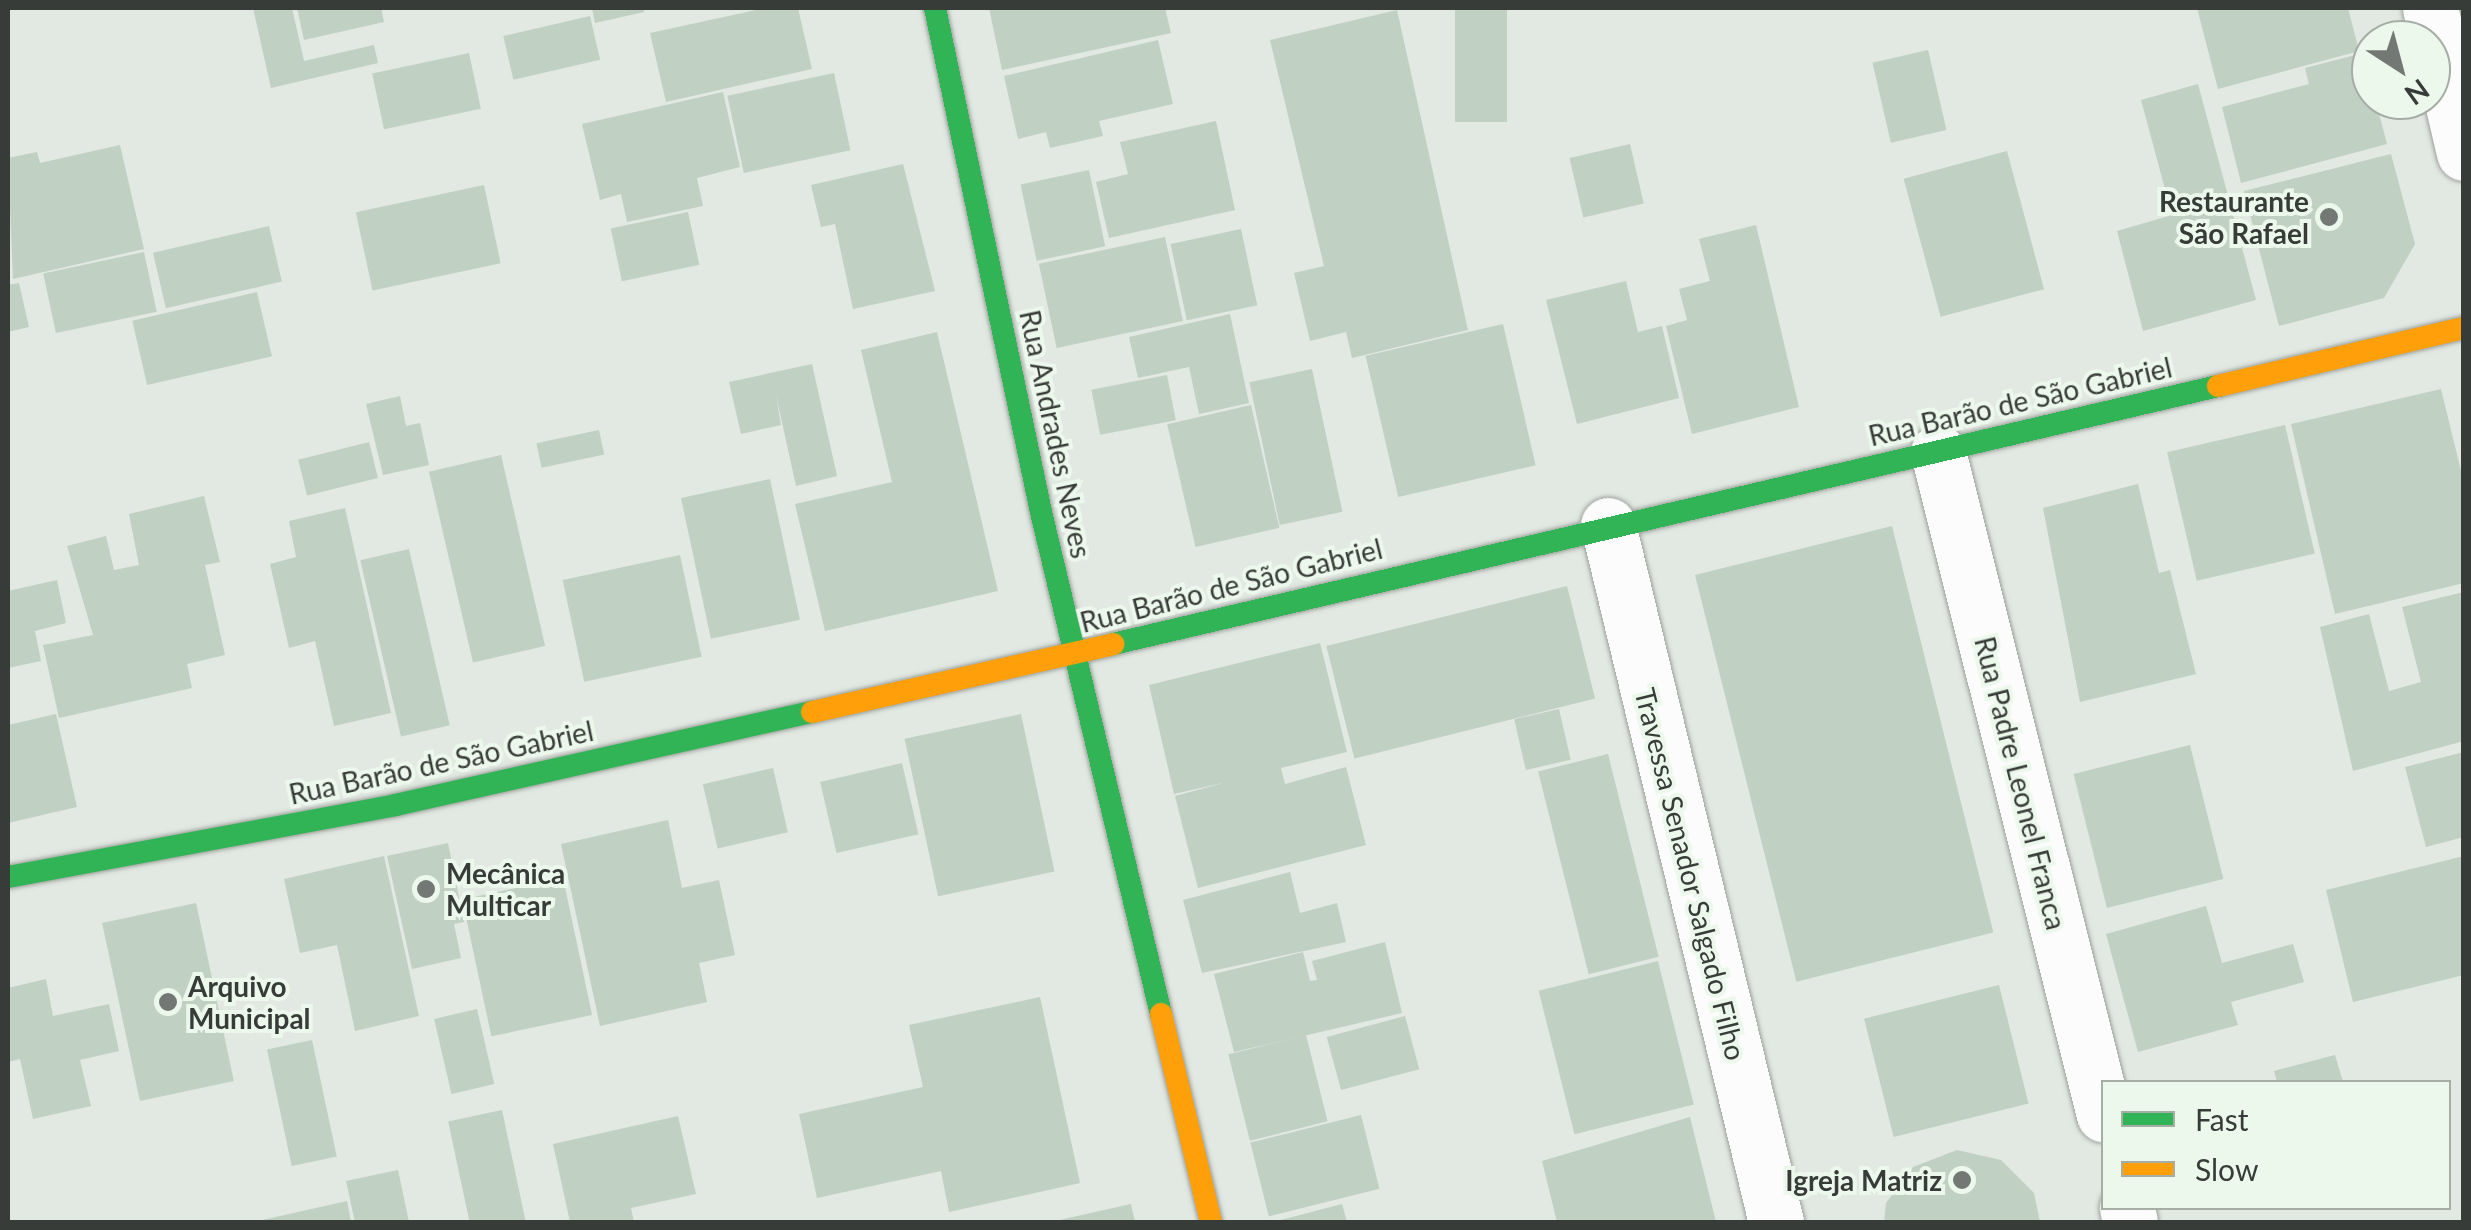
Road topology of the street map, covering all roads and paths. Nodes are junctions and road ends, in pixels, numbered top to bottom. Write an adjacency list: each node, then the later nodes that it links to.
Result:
1 (934, 8): 7 (main road, Rua Andrades Neves)
2 (2430, 8): 3 (street)
3 (2464, 153)
4 (2464, 328): 5 (main road, Rua Barão de São Gabriel)
5 (1938, 452): 6 (main road, Rua Barão de São Gabriel); 9 (street, Rua Padre Leonel Franca)
6 (1608, 525): 7 (main road, Rua Barão de São Gabriel); 11 (street, Travessa Senador Salgado Filho)
7 (1076, 653): 8 (main road, Rua Barão de São Gabriel); 10 (main road, Rua Andrades Neves)
8 (8, 877)
9 (2101, 1102)
10 (1211, 1222)
11 (1776, 1222)

